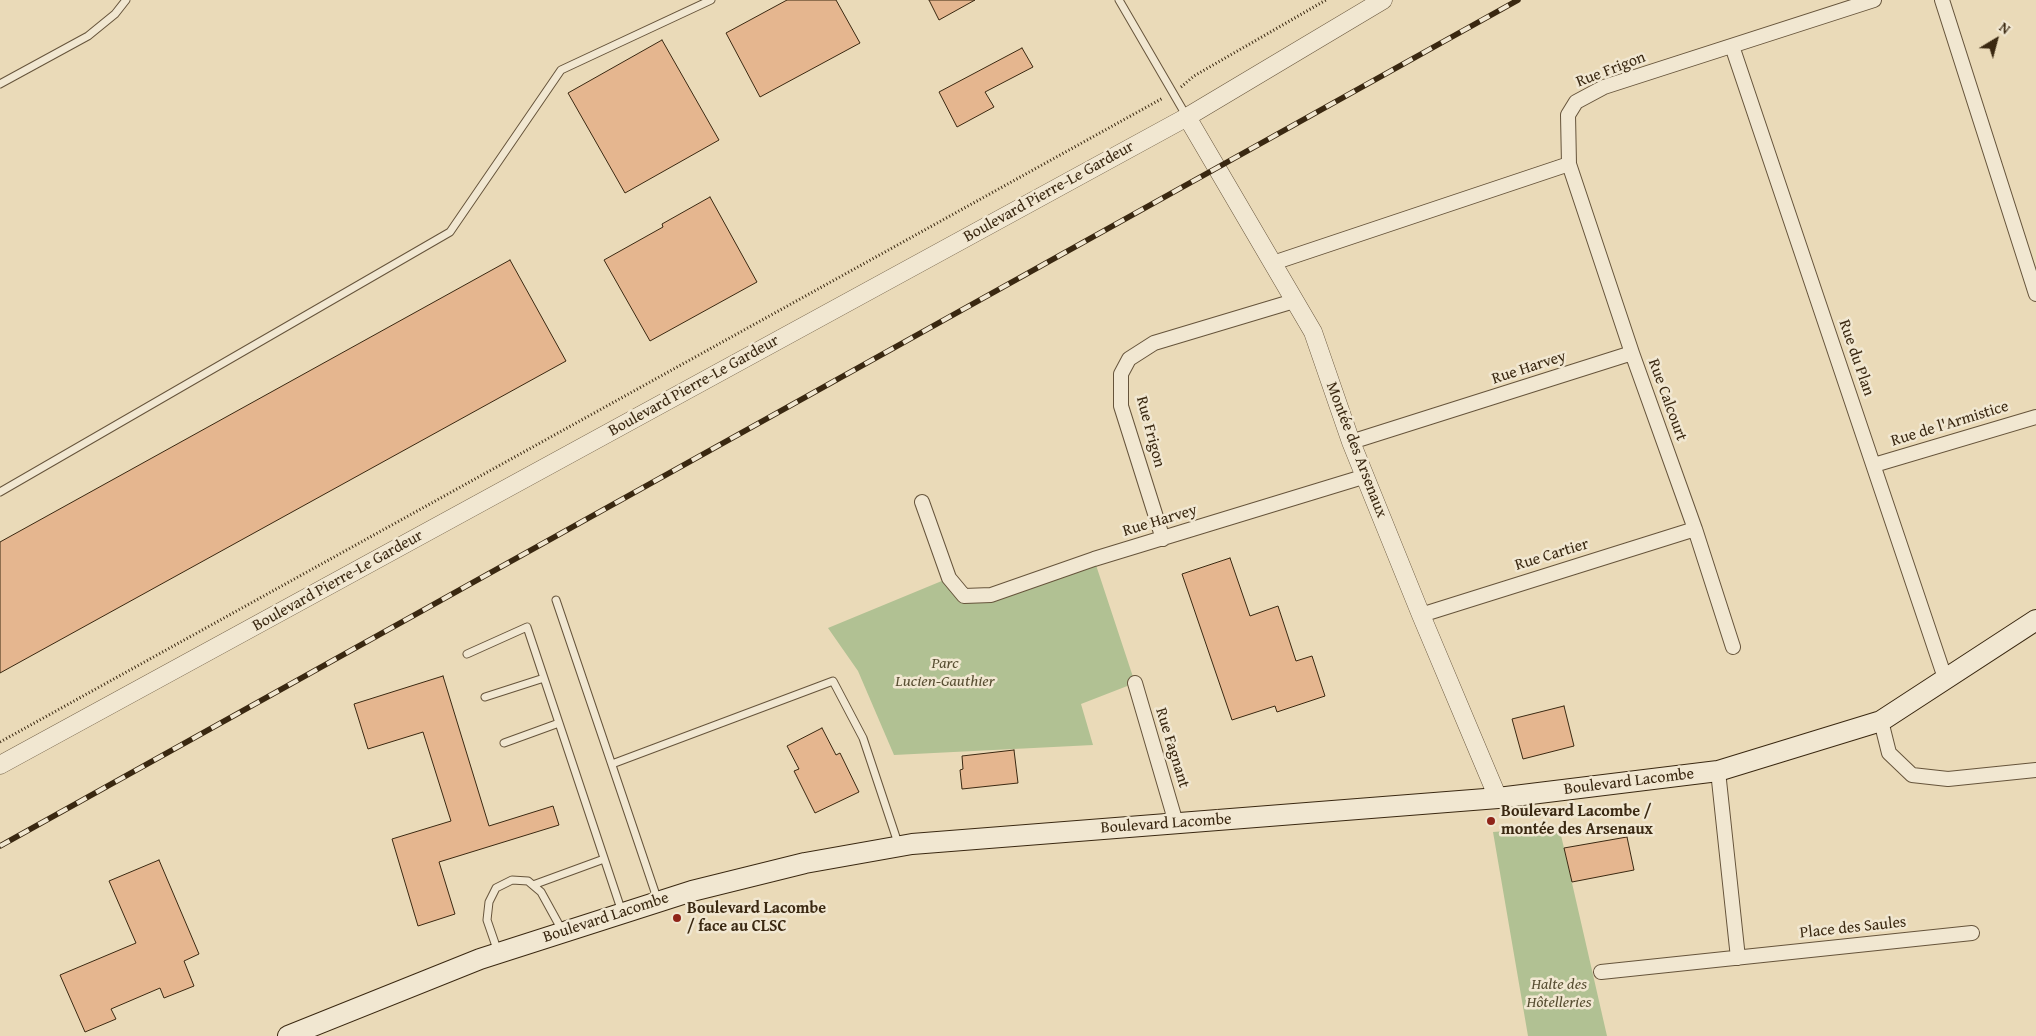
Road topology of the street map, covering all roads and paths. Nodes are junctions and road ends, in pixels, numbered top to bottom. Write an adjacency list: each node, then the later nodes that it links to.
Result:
1 (126, 0): 9 (lane)
2 (710, 0): 21 (lane)
3 (1119, 0): 10 (lane)
4 (1326, 0): 10 (path)
5 (1383, 0): 11 (street, Boulevard Pierre-Le Gardeur)
6 (1874, 0): 8 (street, Rue Frigon)
7 (1942, 0): 14 (street)
8 (1732, 46): 12 (street, Rue Frigon); 19 (street, Rue du Plan)
9 (0, 84)
10 (1173, 93): 11 (lane); 36 (path)
11 (1187, 117): 13 (street, Montée des Arsenaux); 39 (street, Boulevard Pierre-Le Gardeur)
12 (1569, 164): 13 (street); 16 (street, Rue Calcourt)
13 (1273, 263): 15 (street, Montée des Arsenaux)
14 (2036, 294)
15 (1294, 301): 18 (street, Montée des Arsenaux); 24 (street, Rue Frigon)
16 (1632, 353): 18 (street, Rue Harvey); 23 (street, Rue Calcourt)
17 (2036, 417): 19 (street, Rue de l'Armistice)
18 (1351, 442): 20 (street, Montée des Arsenaux)
19 (1874, 465): 31 (street, Rue du Plan)
20 (1366, 476): 24 (street, Rue Harvey); 26 (street, Montée des Arsenaux)
21 (0, 492)
22 (922, 502): 24 (street, Rue Harvey)
23 (1695, 529): 26 (street, Rue Cartier); 28 (street, Rue Calcourt)
24 (1163, 539)
25 (556, 600): 38 (lane)
26 (1421, 615): 42 (street, Montée des Arsenaux)
27 (2036, 620): 31 (main road, Boulevard Lacombe)
28 (1733, 647)
29 (467, 654): 30 (lane)
30 (544, 678): 33 (lane); 35 (lane)
31 (1946, 681): 34 (main road, Boulevard Lacombe)
32 (1135, 683): 43 (street, Rue Fagnant)
33 (485, 697)
34 (1881, 721): 40 (street); 41 (main road, Boulevard Lacombe)
35 (559, 723): 37 (lane); 45 (lane)
36 (0, 742)
37 (504, 743)
38 (612, 764): 44 (lane); 47 (lane)
39 (0, 765)
40 (2036, 770)
41 (1718, 771): 42 (main road, Boulevard Lacombe); 52 (street)
42 (1498, 798): 43 (main road, Boulevard Lacombe)
43 (1176, 823): 44 (main road, Boulevard Lacombe)
44 (900, 846): 47 (main road, Boulevard Lacombe)
45 (604, 859): 46 (lane); 48 (lane)
46 (534, 885): 49 (lane); 51 (lane)
47 (658, 901): 48 (main road, Boulevard Lacombe)
48 (622, 912): 49 (main road, Boulevard Lacombe)
49 (563, 932): 51 (main road, Boulevard Lacombe)
50 (1972, 933): 52 (street, Place des Saules)
51 (499, 953): 54 (main road, Boulevard Lacombe)
52 (1738, 958): 53 (street, Place des Saules)
53 (1601, 972)
54 (288, 1036)

